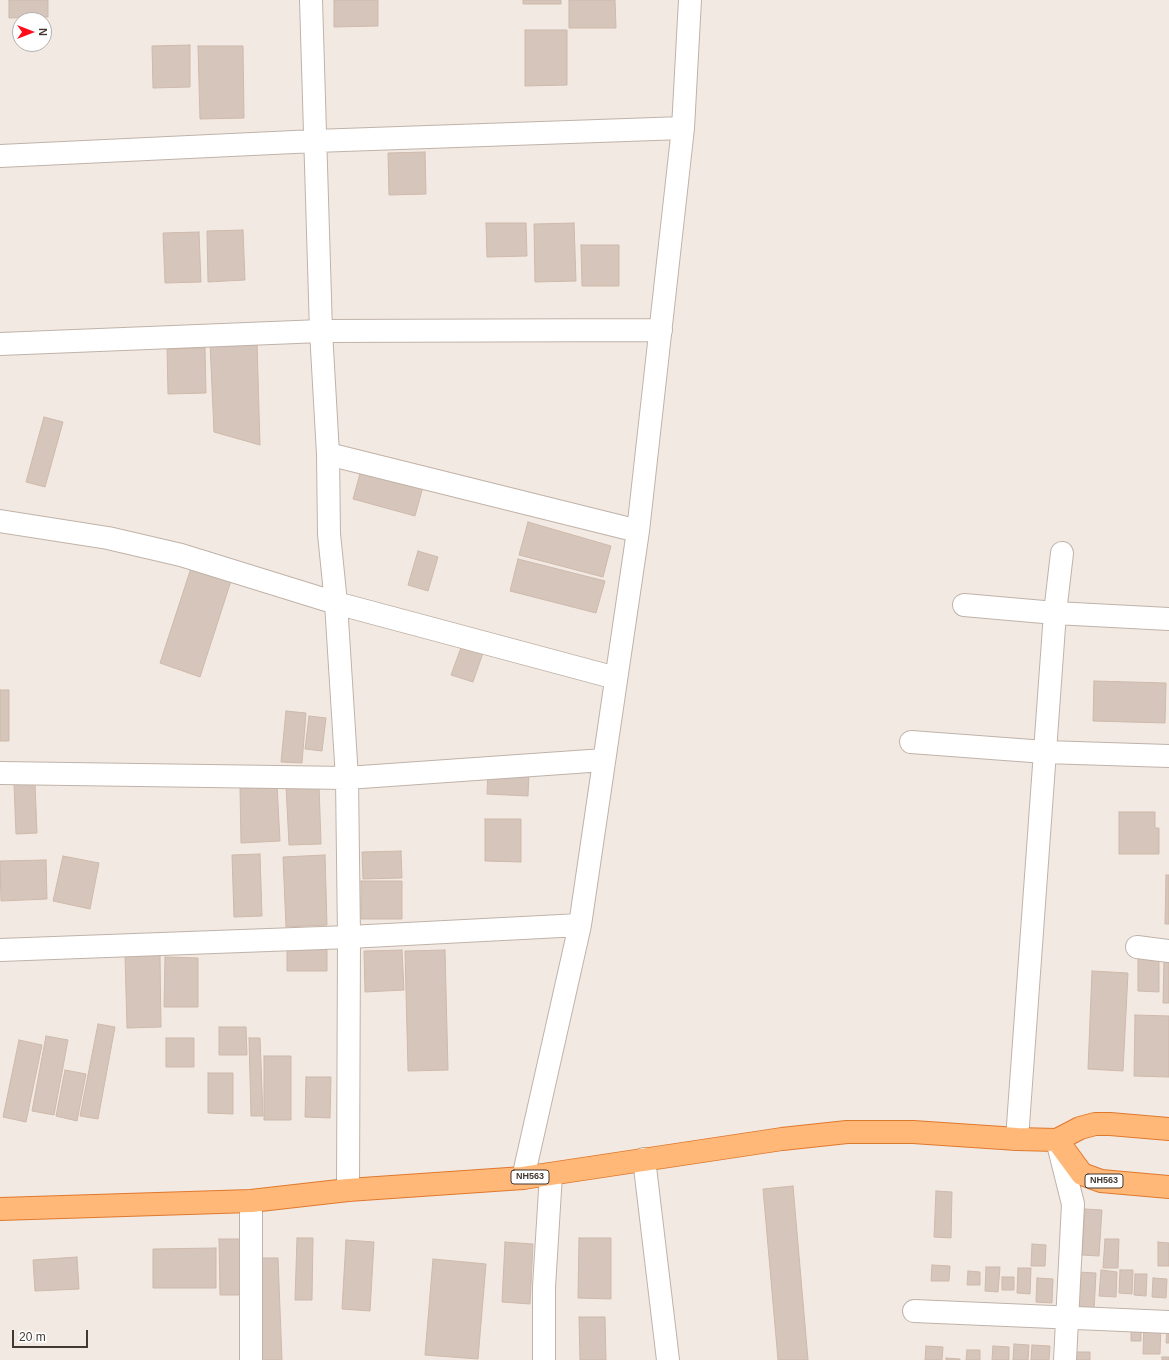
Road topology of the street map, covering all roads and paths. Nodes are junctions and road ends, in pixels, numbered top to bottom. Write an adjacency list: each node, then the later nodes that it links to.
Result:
1 (311, 0): 4 (street)
2 (690, 0): 3 (street)
3 (683, 128): 4 (street); 6 (street)
4 (315, 141): 5 (street); 7 (street)
5 (0, 156)
6 (661, 330): 7 (street); 11 (street)
7 (321, 331): 8 (street); 9 (street)
8 (0, 344)
9 (328, 454): 11 (street); 13 (street)
10 (0, 521): 13 (street)
11 (638, 531): 17 (street)
12 (1062, 553): 15 (street)
13 (336, 604): 17 (street); 23 (street)
14 (964, 606): 15 (street)
15 (1055, 613): 16 (street); 19 (street)
16 (1169, 619)
17 (616, 678): 21 (street)
18 (911, 742): 19 (street)
19 (1045, 752): 20 (street); 30 (street)
20 (1169, 756)
21 (604, 760): 23 (street); 24 (street)
22 (0, 773): 23 (street)
23 (347, 778): 25 (street)
24 (580, 925): 25 (street); 34 (street)
25 (349, 937): 27 (street); 36 (street)
26 (1137, 947): 28 (street)
27 (0, 950)
28 (1169, 951)
29 (1169, 1129): 31 (highway, NH563)
30 (1017, 1139): 31 (highway, NH563); 32 (highway, NH563)
31 (1057, 1140): 35 (highway, NH563); 40 (street)
32 (644, 1159): 33 (highway, NH563); 44 (street)
33 (551, 1174): 34 (highway, NH563); 43 (street)
34 (522, 1178): 36 (highway, NH563)
35 (1169, 1187)
36 (348, 1190): 37 (highway, NH563)
37 (251, 1201): 38 (highway, NH563); 42 (street)
38 (0, 1209)
39 (914, 1311): 40 (street)
40 (1068, 1319): 41 (street); 45 (street)
41 (1169, 1322)
42 (251, 1360)
43 (544, 1360)
44 (668, 1360)
45 (1065, 1360)

